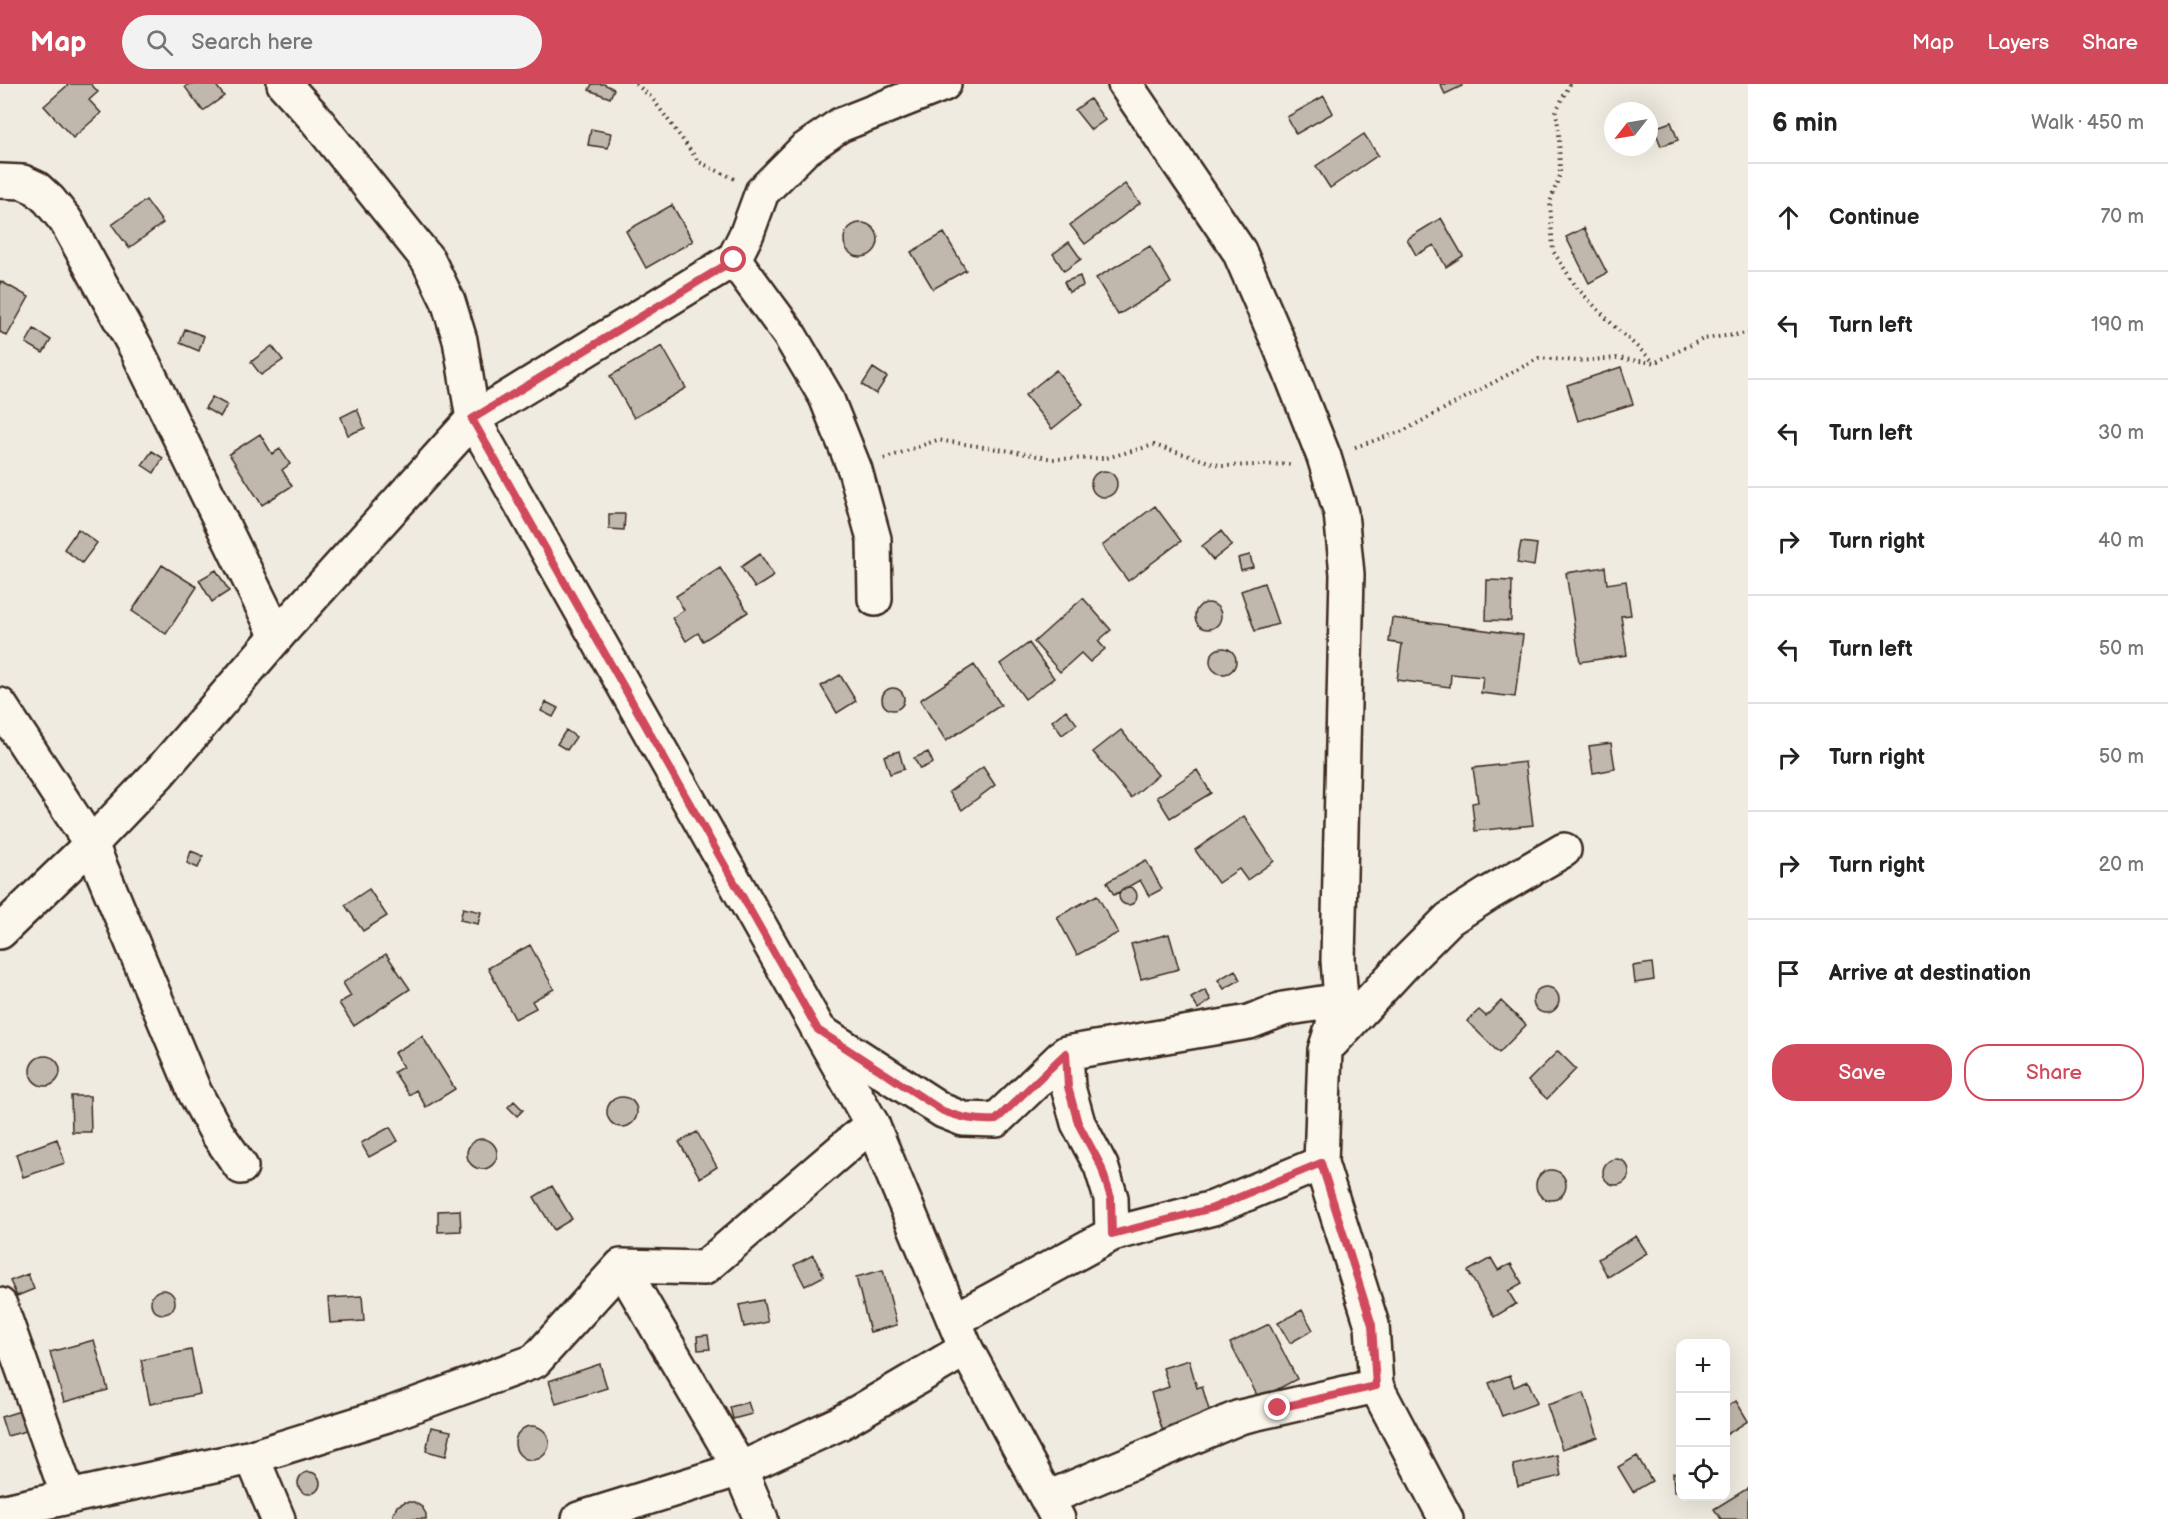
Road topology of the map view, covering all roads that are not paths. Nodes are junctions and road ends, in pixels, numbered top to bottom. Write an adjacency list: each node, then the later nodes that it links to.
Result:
1 (284, 84): 6 (street)
2 (944, 84): 5 (street)
3 (1125, 84): 13 (street)
4 (0, 181): 8 (street)
5 (734, 260): 6 (street); 7 (street)
6 (472, 419): 8 (street); 14 (street)
7 (875, 599)
8 (277, 636): 10 (street)
9 (0, 705): 10 (street)
10 (91, 844): 12 (street); 19 (street)
11 (1564, 850): 15 (street)
12 (0, 932)
13 (1341, 1000): 15 (street); 16 (street)
14 (818, 1030): 16 (street); 17 (street)
15 (1325, 1050): 18 (street)
16 (1066, 1053): 20 (street)
17 (872, 1124): 21 (street); 23 (street)
18 (1321, 1163): 20 (street); 24 (street)
19 (241, 1167)
20 (1112, 1234): 23 (street)
21 (621, 1266): 25 (street); 26 (street)
22 (0, 1305): 27 (street)
23 (961, 1334): 26 (street); 28 (street)
24 (1376, 1386): 28 (street); 33 (street)
25 (252, 1457): 27 (street); 30 (street)
26 (740, 1469): 31 (street); 32 (street)
27 (68, 1496): 29 (street)
28 (1053, 1509)
29 (0, 1512)
30 (278, 1519)
31 (579, 1519)
32 (761, 1519)
33 (1446, 1519)

